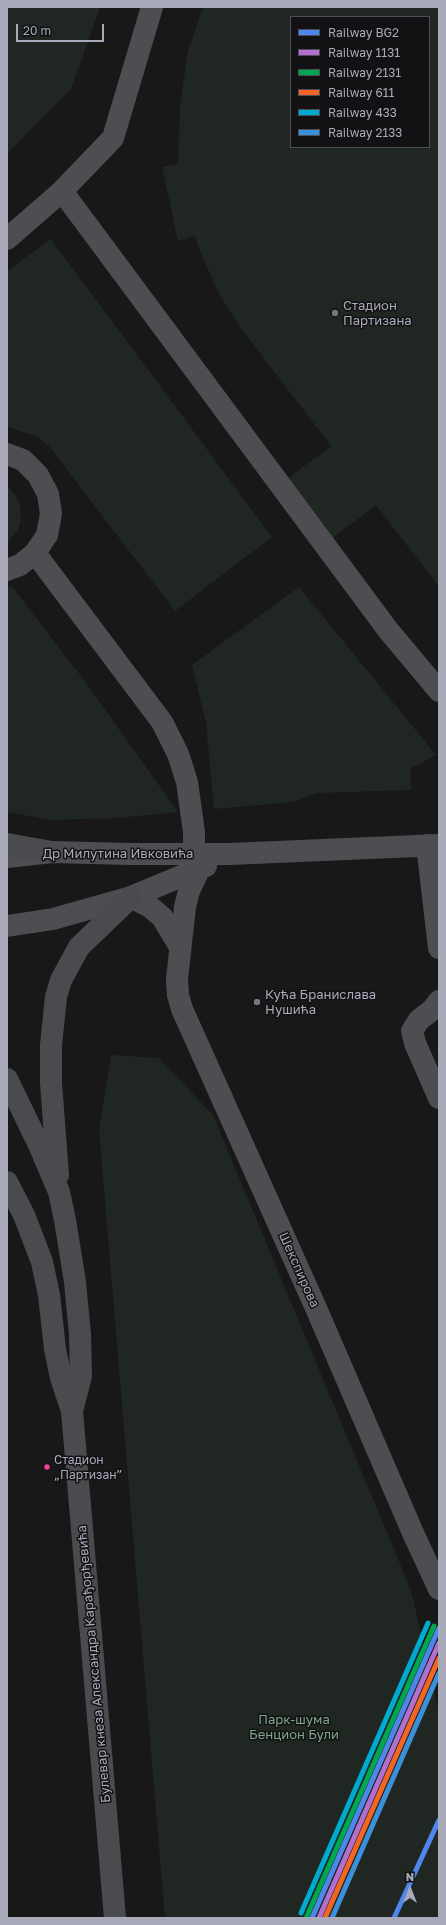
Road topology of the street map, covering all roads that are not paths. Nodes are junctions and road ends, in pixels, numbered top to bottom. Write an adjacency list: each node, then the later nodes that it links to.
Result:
1 (152, 7): 2 (street)
2 (62, 191): 3 (street); 7 (street)
3 (7, 239)
4 (7, 454): 5 (street)
5 (35, 553): 6 (street); 12 (street)
6 (7, 570)
7 (439, 691)
8 (7, 844): 10 (main road)
9 (433, 845): 12 (street, Др Милутина Ивковића); 16 (street)
10 (52, 852): 11 (street, Др Милутина Ивковића); 12 (street, Др Милутина Ивковића)
11 (7, 857)
12 (196, 862): 13 (street, Др Милутина Ивковића); 15 (street, Шекспирова)
13 (131, 897): 14 (street, Др Милутина Ивковића); 15 (street); 21 (main road)
14 (7, 926)
15 (180, 947): 23 (street, Шекспирова)
16 (439, 948)
17 (439, 1001): 19 (street)
18 (7, 1079): 21 (main road, Булевар кнеза Александра Карађорђевића)
19 (439, 1098)
20 (7, 1182): 22 (main road, Булевар кнеза Александра Карађорђевића)
21 (59, 1192): 22 (main road, Булевар кнеза Александра Карађорђевића)
22 (72, 1411): 24 (main road, Булевар кнеза Александра Карађорђевића)
23 (439, 1588)
24 (115, 1918)

